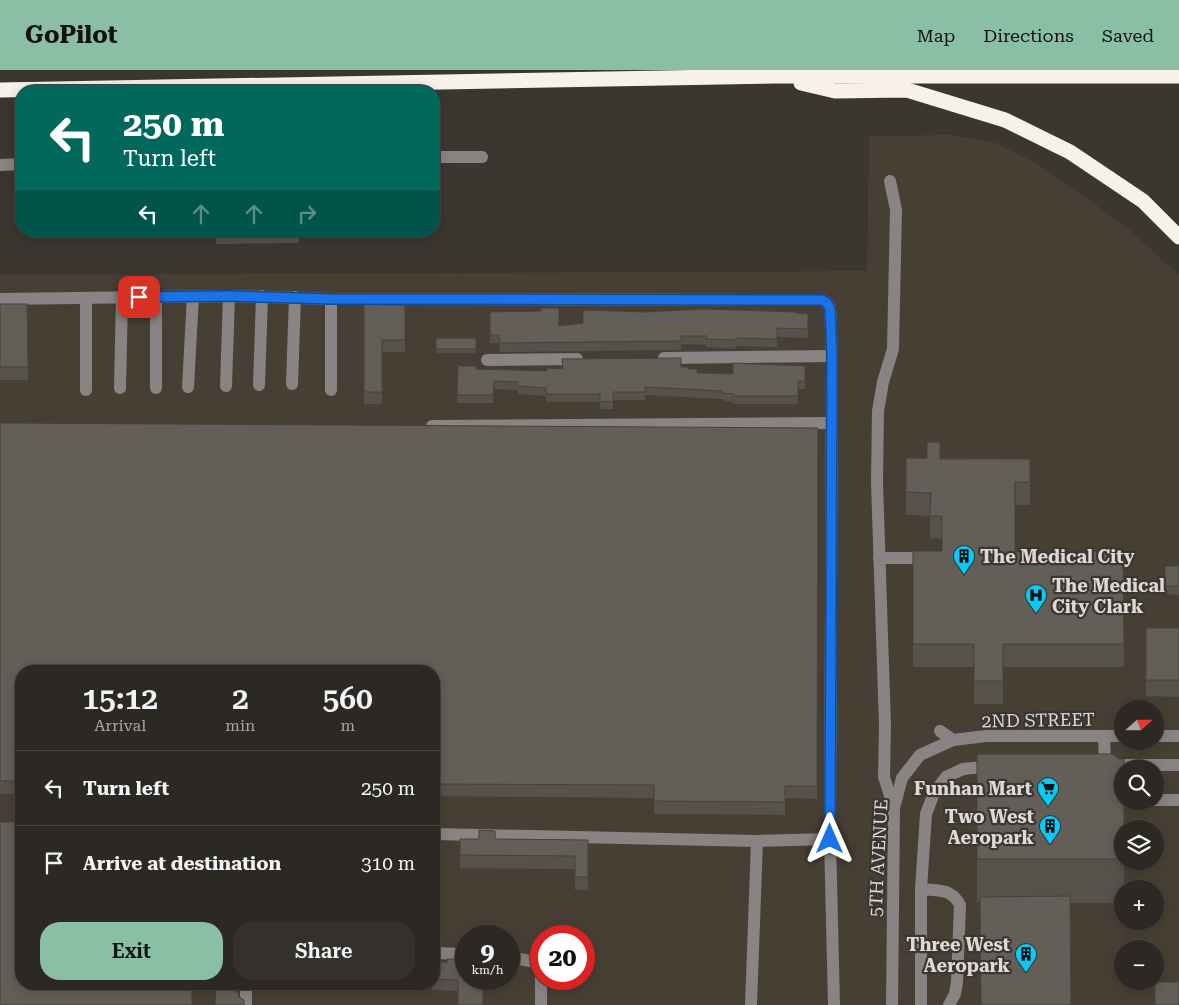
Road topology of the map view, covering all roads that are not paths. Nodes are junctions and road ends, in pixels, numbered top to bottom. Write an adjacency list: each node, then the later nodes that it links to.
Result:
1 (775, 76): 2 (highway); 3 (highway); 11 (highway)
2 (1179, 76)
3 (277, 85)
4 (0, 90): 5 (highway)
5 (15, 90)
6 (440, 156): 7 (street)
7 (482, 157)
8 (15, 164): 9 (street)
9 (0, 165)
10 (890, 181): 35 (street)
11 (1179, 237)
12 (156, 296): 13 (street); 16 (street); 30 (street)
13 (193, 296): 14 (street); 27 (street)
14 (229, 296): 15 (street); 28 (street)
15 (262, 296): 18 (street); 26 (street)
16 (122, 297): 17 (street); 29 (street)
17 (86, 298): 19 (street); 31 (street)
18 (295, 298): 20 (street); 25 (street)
19 (0, 299)
20 (331, 299): 21 (street); 32 (street)
21 (832, 356): 22 (street); 33 (street)
22 (655, 358)
23 (586, 359): 24 (street)
24 (487, 360)
25 (292, 384)
26 (259, 385)
27 (188, 386)
28 (226, 386)
29 (120, 388)
30 (156, 388)
31 (86, 390)
32 (331, 390)
33 (831, 423): 34 (street); 52 (street)
34 (422, 426)
35 (879, 558): 36 (street); 50 (street)
36 (922, 558)
37 (940, 731): 42 (street)
38 (1104, 736): 39 (street, 2ND STREET); 42 (street, 2ND STREET); 44 (street)
39 (1114, 736)
40 (1164, 736): 41 (street)
41 (1179, 736)
42 (953, 740): 50 (street, 5TH AVENUE)
43 (1089, 765): 44 (street)
44 (1105, 765): 45 (street); 47 (street)
45 (1179, 765)
46 (1004, 766): 54 (street)
47 (1114, 787)
48 (1164, 800): 49 (street)
49 (1179, 800)
50 (894, 808): 63 (street, 5TH AVENUE)
51 (440, 834): 53 (street)
52 (830, 839): 53 (street); 62 (street)
53 (757, 841): 61 (street)
54 (922, 889): 64 (street); 65 (street)
55 (440, 953): 56 (street)
56 (455, 954)
57 (520, 959): 60 (street)
58 (246, 990): 59 (street)
59 (246, 1005)
60 (541, 1005)
61 (751, 1005)
62 (834, 1005)
63 (892, 1005)
64 (921, 1005)
65 (949, 1005)

